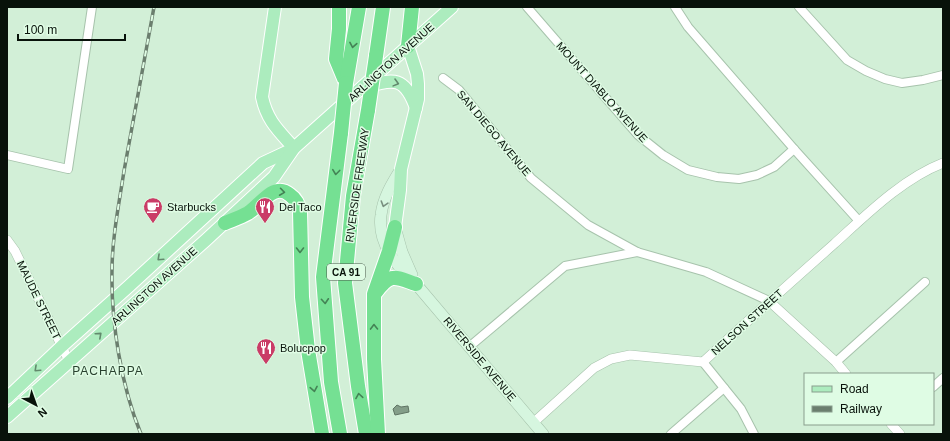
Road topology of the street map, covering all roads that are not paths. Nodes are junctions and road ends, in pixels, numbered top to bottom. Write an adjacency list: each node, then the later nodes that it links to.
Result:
1 (92, 7): 19 (street)
2 (275, 7): 17 (main road)
3 (339, 7): 14 (highway)
4 (360, 7): 14 (highway, RIVERSIDE FREEWAY / CA 91, one-way to 14)
5 (383, 7): 47 (highway, RIVERSIDE FREEWAY / CA 91, one-way to 5, bridge)
6 (412, 7): 11 (highway)
7 (452, 7): 11 (main road, ARLINGTON AVENUE)
8 (527, 7): 18 (street, MOUNT DIABLO AVENUE)
9 (675, 7): 18 (street)
10 (799, 7): 12 (street)
11 (408, 46): 15 (main road, ARLINGTON AVENUE); 16 (main road, RIVERSIDE AVENUE)
12 (943, 75)
13 (443, 78): 27 (street, SAN DIEGO AVENUE)
14 (346, 83): 46 (highway, RIVERSIDE FREEWAY / CA 91, one-way to 46, bridge)
15 (363, 87): 16 (main road, one-way to 16); 17 (main road, ARLINGTON AVENUE)
16 (416, 108): 21 (main road, RIVERSIDE AVENUE)
17 (294, 148): 23 (main road, ARLINGTON AVENUE); 32 (main road, ARLINGTON AVENUE, one-way to 32)
18 (794, 150): 22 (street)
19 (7, 155)
20 (943, 164): 22 (street, NELSON STREET)
21 (401, 169): 24 (main road, RIVERSIDE AVENUE); 26 (main road, RIVERSIDE AVENUE, one-way to 26)
22 (859, 221): 31 (street, NELSON STREET)
23 (225, 223): 34 (main road, ARLINGTON AVENUE, one-way to 23); 45 (highway, one-way to 45)
24 (395, 227): 26 (highway); 29 (main road, RIVERSIDE AVENUE)
25 (7, 240): 32 (street, MAUDE STREET)
26 (389, 251): 29 (main road, RIVERSIDE AVENUE); 30 (highway)
27 (637, 252): 31 (street, SAN DIEGO AVENUE); 33 (street)
28 (925, 282): 36 (street)
29 (416, 284): 30 (highway); 33 (main road, RIVERSIDE AVENUE)
30 (374, 294): 48 (highway, one-way to 30)
31 (769, 301): 35 (street, NELSON STREET); 36 (street, SAN DIEGO AVENUE)
32 (62, 346): 34 (street, MAUDE STREET); 41 (main road, ARLINGTON AVENUE, one-way to 41)
33 (469, 347): 43 (main road, RIVERSIDE AVENUE)
34 (69, 361): 42 (main road, ARLINGTON AVENUE)
35 (702, 362): 40 (street); 43 (street, NELSON STREET)
36 (836, 362): 37 (street, SAN DIEGO AVENUE)
37 (845, 373)
38 (943, 378): 39 (street)
39 (934, 386)
40 (724, 388): 50 (street); 51 (street)
41 (7, 398)
42 (7, 417)
43 (533, 422): 49 (main road, RIVERSIDE AVENUE)
44 (892, 425): 52 (street)
45 (322, 434)
46 (340, 434)
47 (366, 434)
48 (378, 434)
49 (543, 434)
50 (671, 434)
51 (754, 434)
52 (900, 434)

